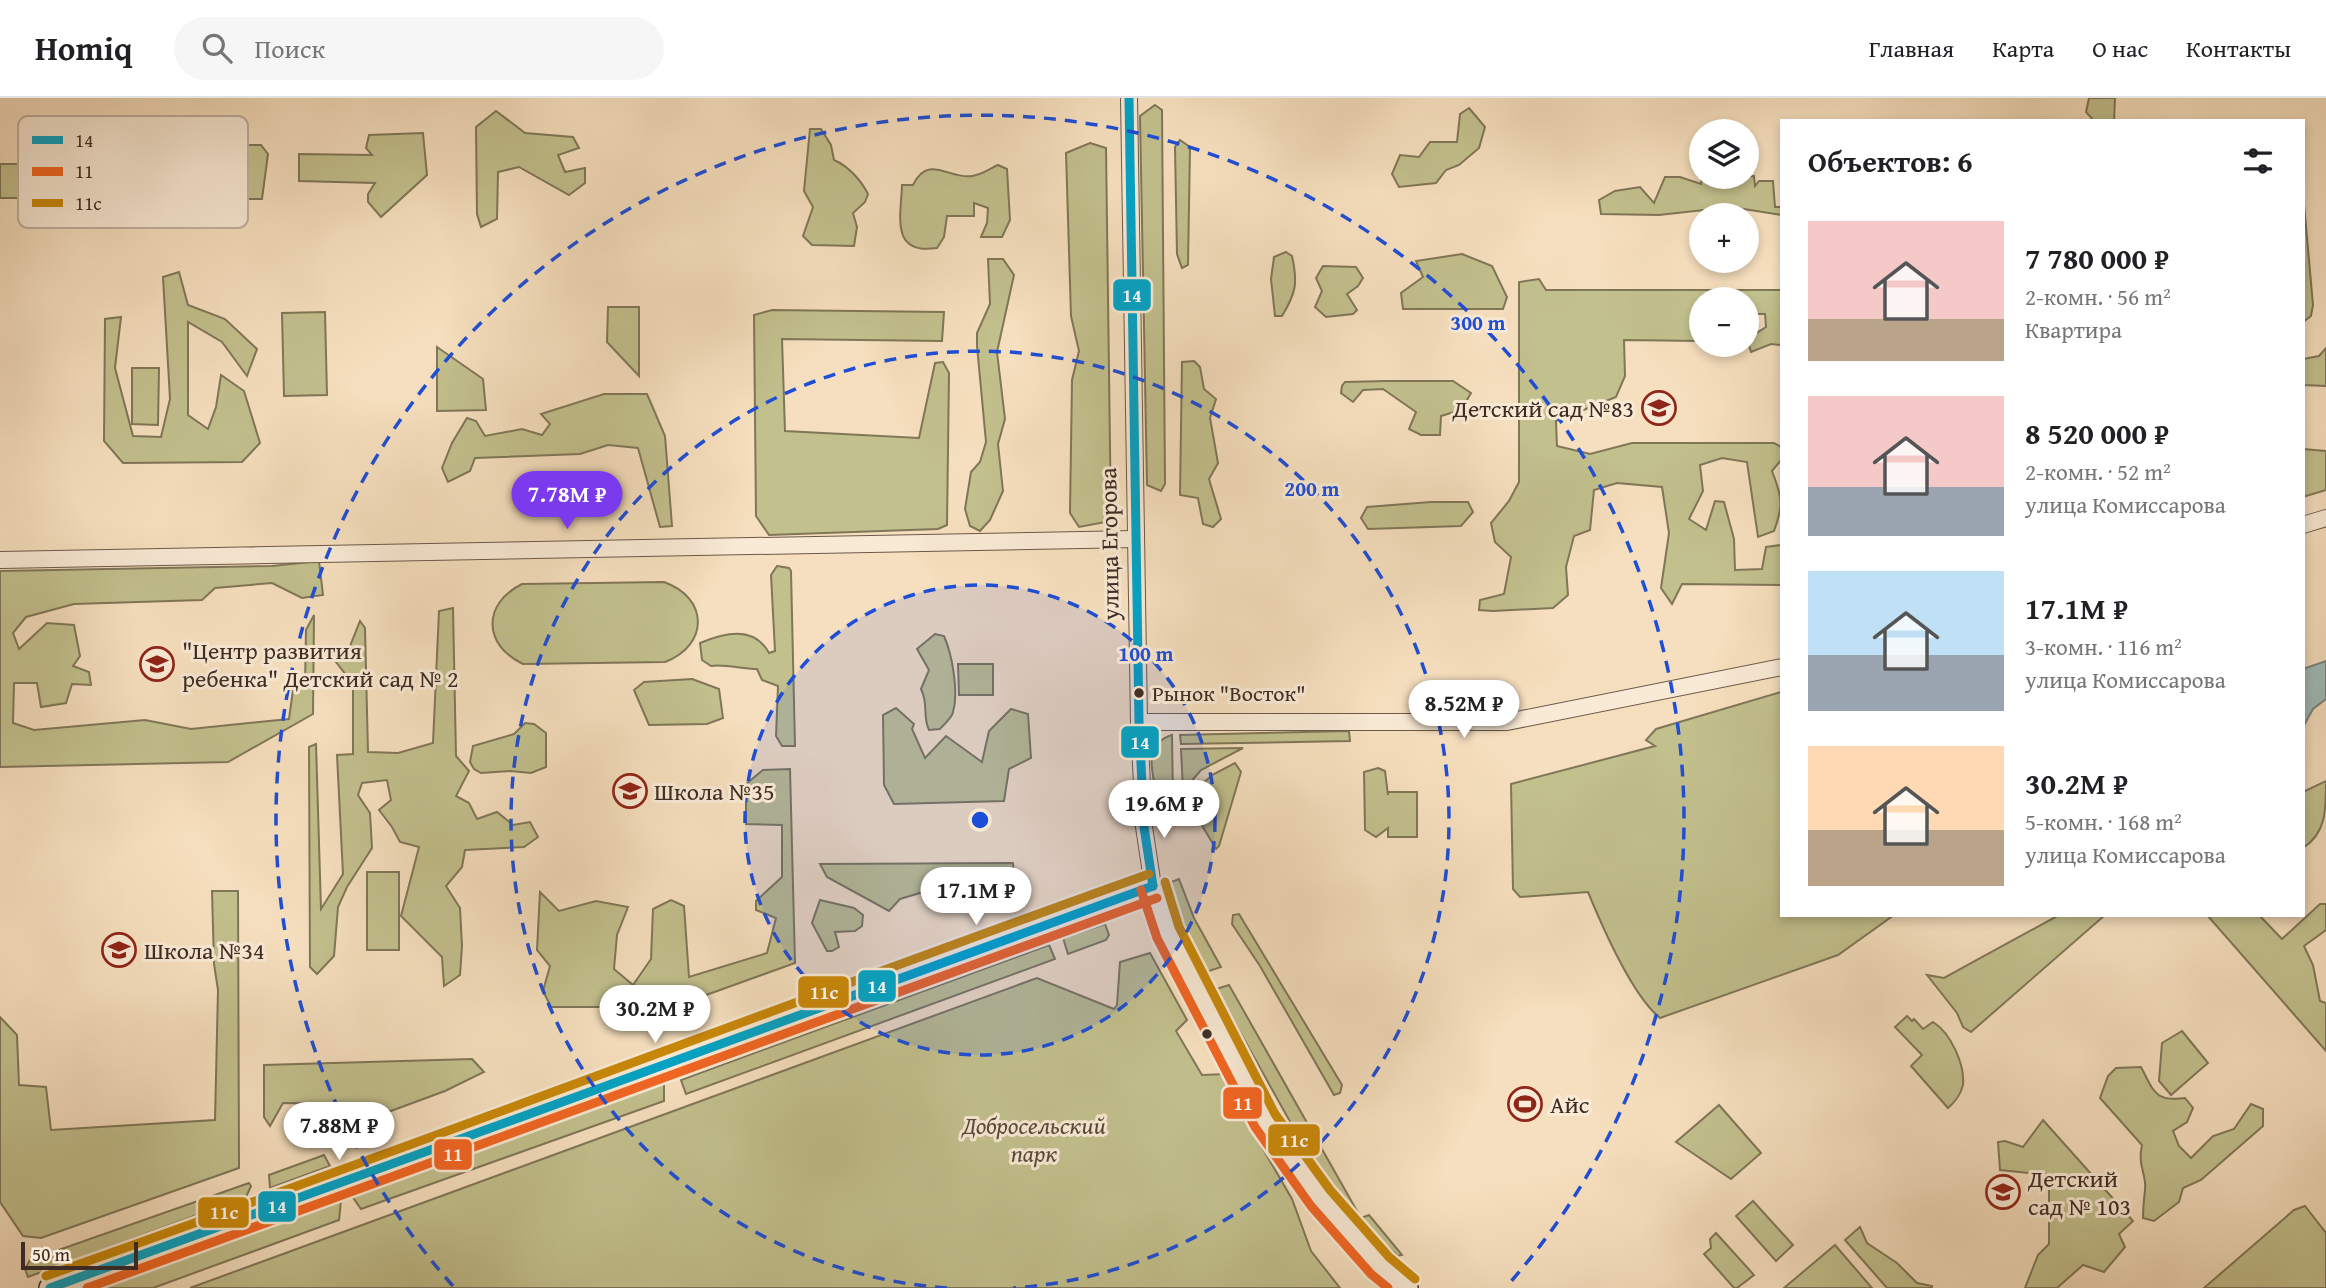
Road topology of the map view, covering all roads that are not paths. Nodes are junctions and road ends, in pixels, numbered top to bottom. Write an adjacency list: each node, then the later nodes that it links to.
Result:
1 (1129, 98): 4 (street, улица Егорова)
2 (2326, 518): 3 (street)
3 (2305, 524)
4 (1135, 539): 5 (street); 7 (street, улица Егорова)
5 (0, 561)
6 (1780, 667): 7 (street)
7 (1139, 722): 8 (street, улица Егорова)
8 (1153, 886): 9 (main road); 10 (main road, улица Егорова)
9 (50, 1288)
10 (1407, 1288)

